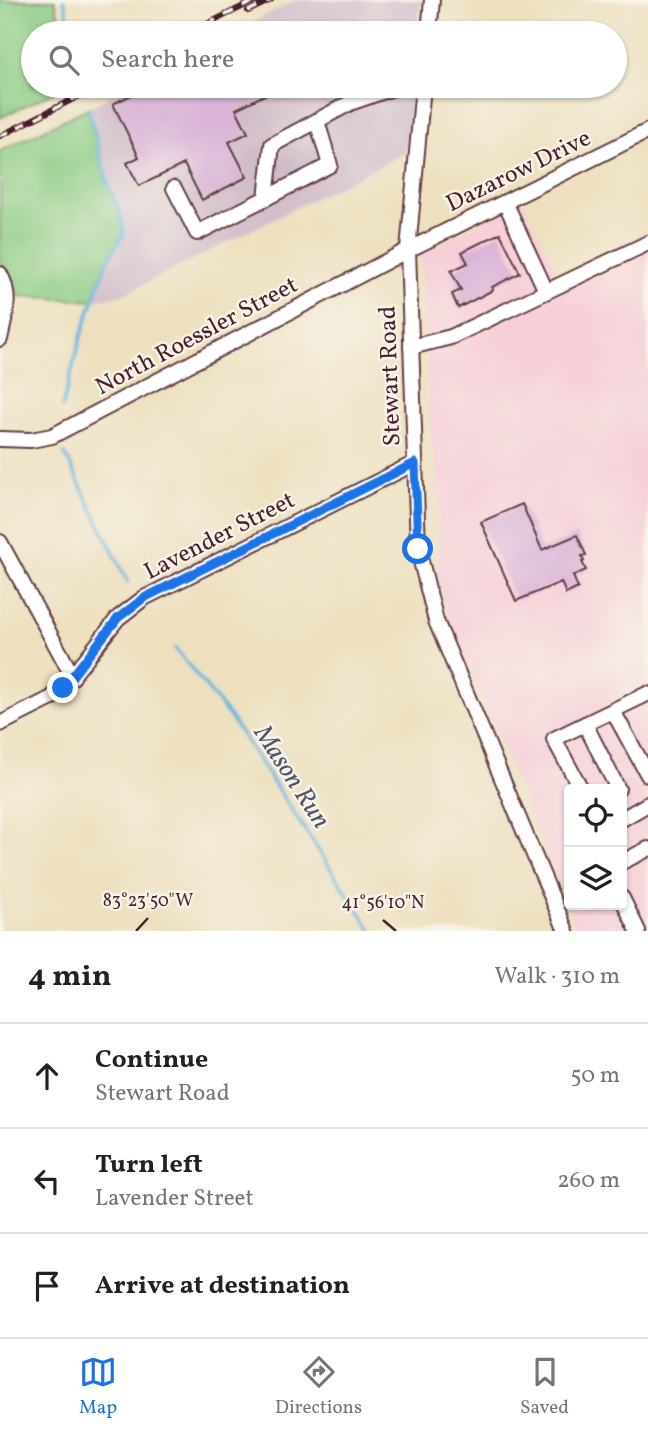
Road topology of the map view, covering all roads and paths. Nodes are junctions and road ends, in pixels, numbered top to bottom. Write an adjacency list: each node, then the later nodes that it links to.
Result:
1 (432, 0): 2 (street)
2 (430, 21)
3 (364, 98): 5 (street)
4 (423, 98): 11 (street, Stewart Road)
5 (317, 121): 8 (street); 8 (street)
6 (648, 131): 9 (street, Dazarow Drive)
7 (174, 188): 8 (street)
8 (266, 198)
9 (505, 202): 11 (street, Dazarow Drive); 13 (street)
10 (648, 243): 13 (street)
11 (408, 250): 15 (street, Stewart Road); 16 (street, North Roessler Street)
12 (0, 274): 14 (street)
13 (546, 291): 15 (street)
14 (0, 339)
15 (411, 347): 17 (street, Stewart Road)
16 (0, 439)
17 (415, 463): 19 (street, Lavender Street); 32 (street, Stewart Road)
18 (1, 549): 19 (street)
19 (73, 677): 22 (street, Lavender Street)
20 (647, 694): 21 (street)
21 (613, 711): 23 (street); 24 (street)
22 (0, 724)
23 (585, 724): 25 (street); 26 (street)
24 (648, 775)
25 (578, 784)
26 (615, 784)
27 (648, 804): 28 (street)
28 (627, 815)
29 (648, 849): 30 (street)
30 (627, 860)
31 (627, 908): 33 (street)
32 (566, 931)
33 (638, 931)

